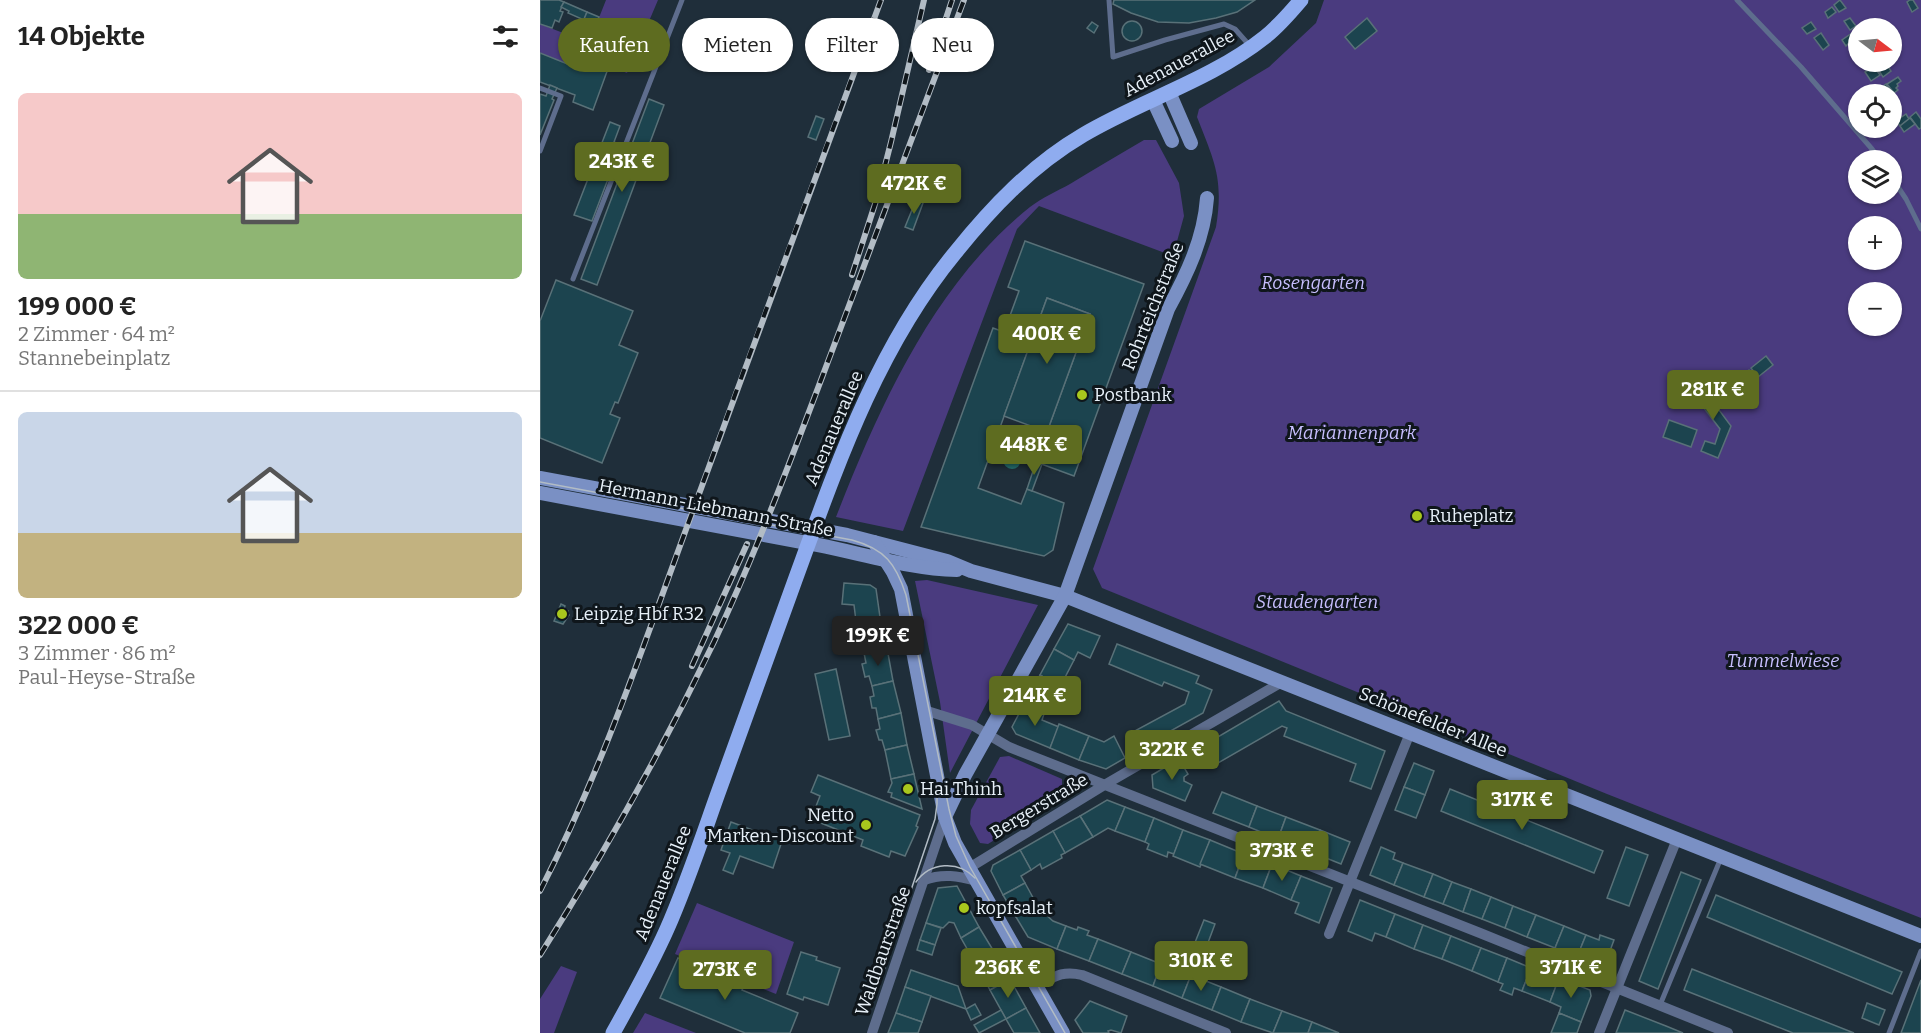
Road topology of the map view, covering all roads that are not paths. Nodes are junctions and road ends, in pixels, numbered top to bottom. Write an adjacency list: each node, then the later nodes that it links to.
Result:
1 (682, 0): 16 (lane)
2 (1109, 0): 5 (lane)
3 (1301, 0): 5 (main road, Adenauerallee)
4 (1737, 0): 11 (lane)
5 (1251, 47): 7 (main road, Adenauerallee)
6 (540, 88): 12 (lane)
7 (1169, 92): 8 (main road, Adenauerallee); 10 (main road)
8 (1153, 100): 9 (main road); 44 (main road, Adenauerallee)
9 (1172, 141)
10 (1191, 143)
11 (1873, 150)
12 (540, 151)
13 (1902, 194): 15 (lane)
14 (1207, 198): 25 (main road, Rohrteichstraße)
15 (1921, 229)
16 (573, 279)
17 (540, 478): 19 (main road, Hermann-Liebmann-Straße)
18 (540, 491): 19 (main road, Hermann-Liebmann-Straße)
19 (570, 493): 20 (main road, Hermann-Liebmann-Straße)
20 (829, 541): 21 (main road, Hermann-Liebmann-Straße); 23 (main road, Hermann-Liebmann-Straße)
21 (874, 542): 22 (main road, Hermann-Liebmann-Straße); 23 (main road)
22 (903, 556): 23 (main road, Hermann-Liebmann-Straße); 24 (main road); 25 (main road, Schönefelder Allee)
23 (878, 558): 24 (main road)
24 (897, 580): 27 (main road)
25 (1065, 596): 26 (main road, Schönefelder Allee); 29 (main road, Rohrteichstraße)
26 (1282, 682): 28 (main road, Schönefelder Allee); 30 (street, Bergerstraße)
27 (924, 710): 29 (street); 31 (main road)
28 (1410, 733): 32 (main road, Schönefelder Allee); 37 (street)
29 (987, 735): 30 (street); 31 (main road, Rohrteichstraße)
30 (1106, 784): 34 (street, Bergerstraße); 37 (street)
31 (945, 818): 34 (main road); 35 (street, Waldbaurstraße)
32 (1677, 839): 33 (main road, Schönefelder Allee); 42 (street)
33 (1721, 857): 39 (main road, Schönefelder Allee); 43 (lane)
34 (969, 868): 36 (main road)
35 (924, 880): 36 (street, Waldbaurstraße); 45 (street, Waldbaurstraße)
36 (977, 881): 41 (main road)
37 (1350, 882): 38 (street); 42 (street)
38 (1329, 934)
39 (1921, 936)
40 (1921, 951): 50 (lane)
41 (1037, 986): 46 (main road); 47 (street)
42 (1617, 988): 43 (street); 48 (street)
43 (1660, 1006): 49 (street)
44 (613, 1033)
45 (873, 1033)
46 (1064, 1033)
47 (1226, 1033)
48 (1599, 1033)
49 (1728, 1033)
50 (1889, 1033)

